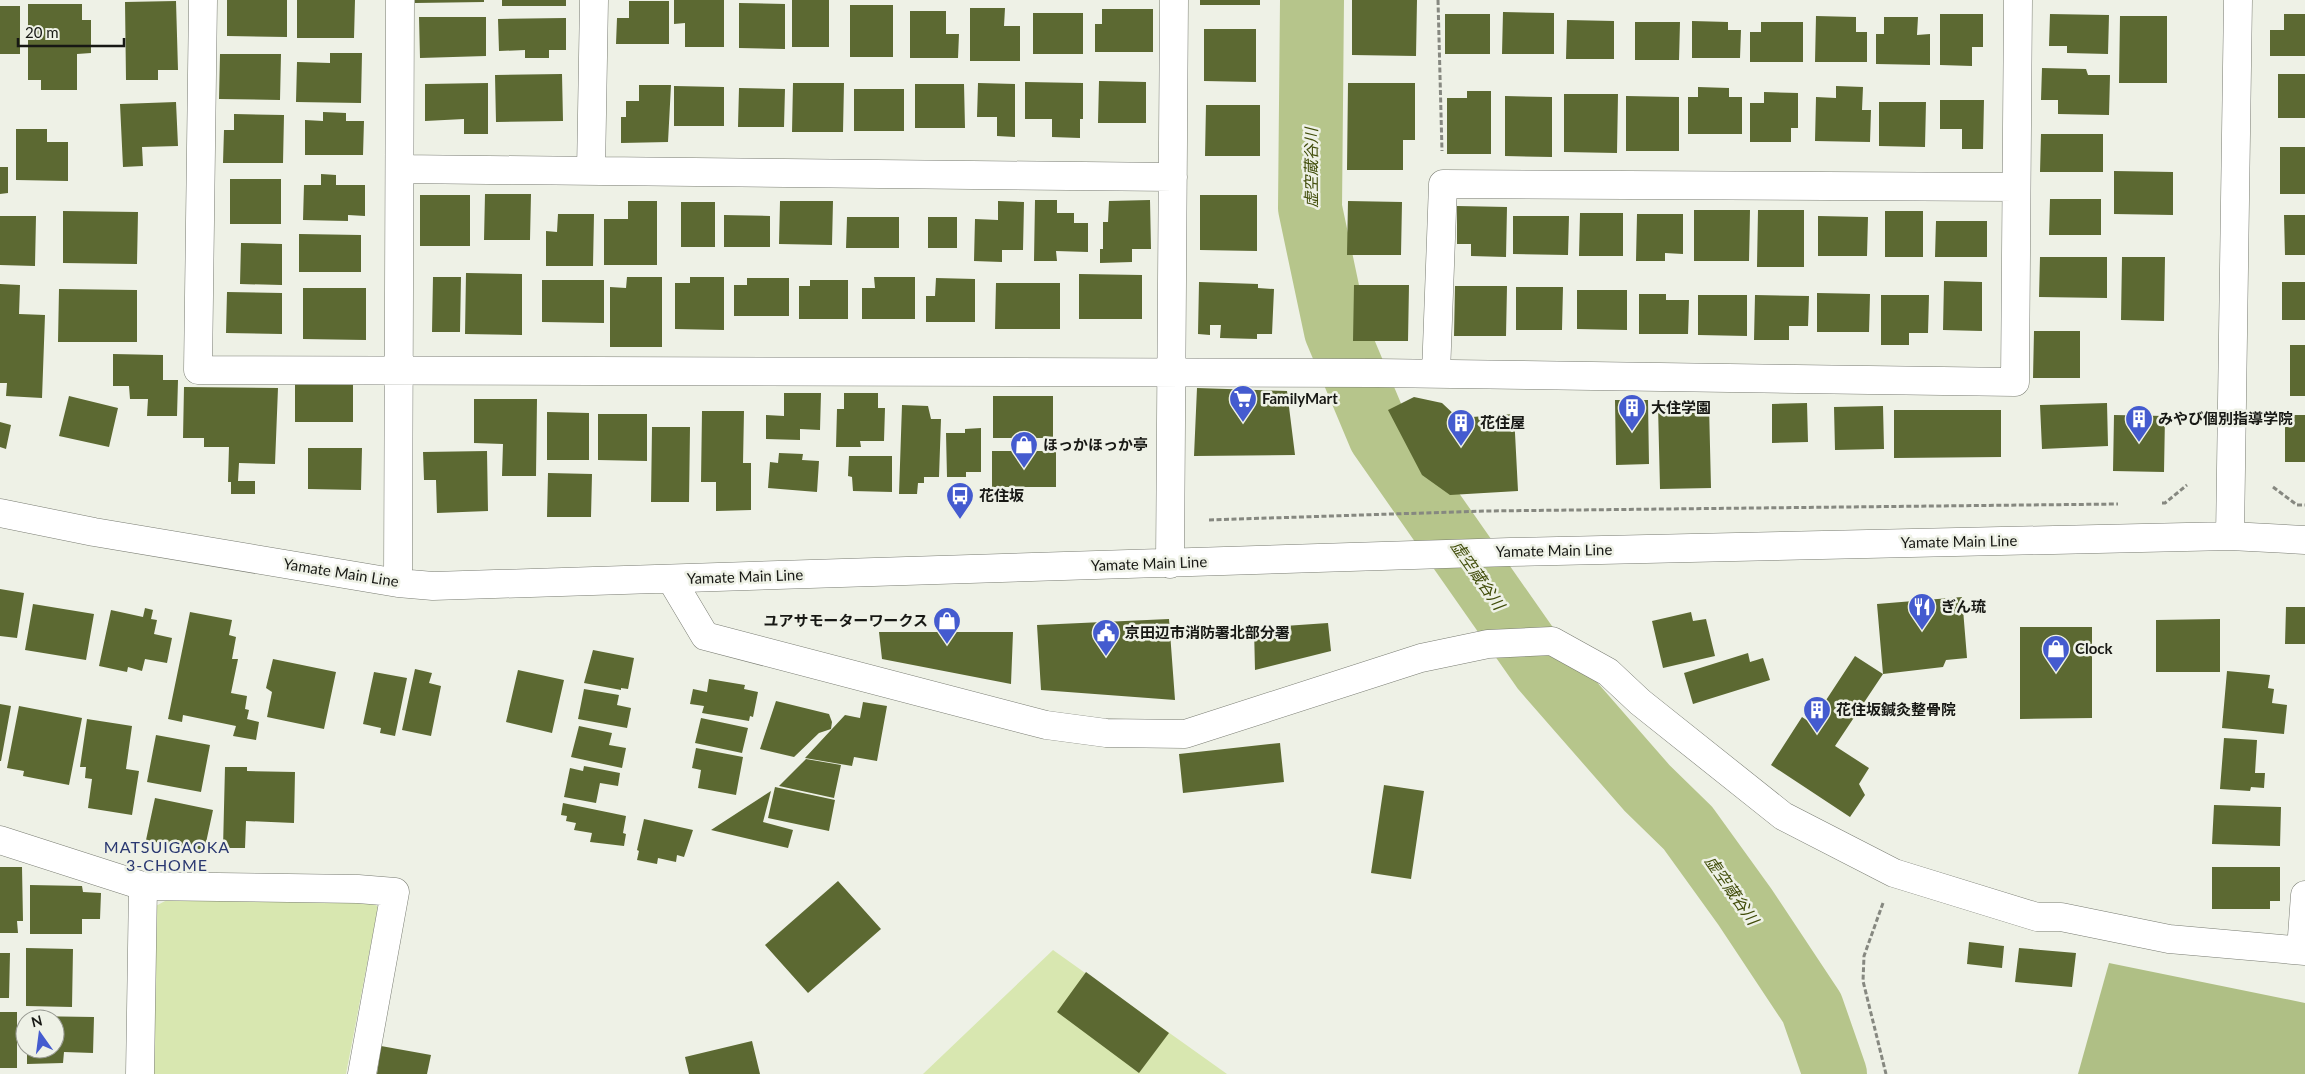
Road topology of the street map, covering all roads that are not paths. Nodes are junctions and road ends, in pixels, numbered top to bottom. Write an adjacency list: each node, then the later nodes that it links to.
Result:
1 (203, 0): 11 (street)
2 (400, 0): 7 (street)
3 (594, 0): 8 (street)
4 (1174, 0): 9 (street)
5 (2018, 0): 10 (street)
6 (2238, 0): 15 (street)
7 (400, 169): 8 (street); 11 (street)
8 (591, 171): 9 (street)
9 (1173, 177): 12 (street)
10 (2016, 187): 13 (street); 13 (street)
11 (399, 370): 12 (street); 19 (street)
12 (1172, 372): 13 (street); 17 (street)
13 (1436, 374)
14 (0, 513): 19 (street, Yamate Main Line)
15 (2230, 536): 16 (street, Yamate Main Line); 17 (street, Yamate Main Line)
16 (2305, 540)
17 (1170, 564): 18 (street, Yamate Main Line)
18 (671, 579): 19 (street, Yamate Main Line); 23 (street)
19 (398, 583)
20 (0, 840): 21 (street)
21 (143, 886): 24 (street); 25 (street)
22 (2305, 895): 23 (street)
23 (2303, 950)
24 (140, 1074)
25 (362, 1074)

